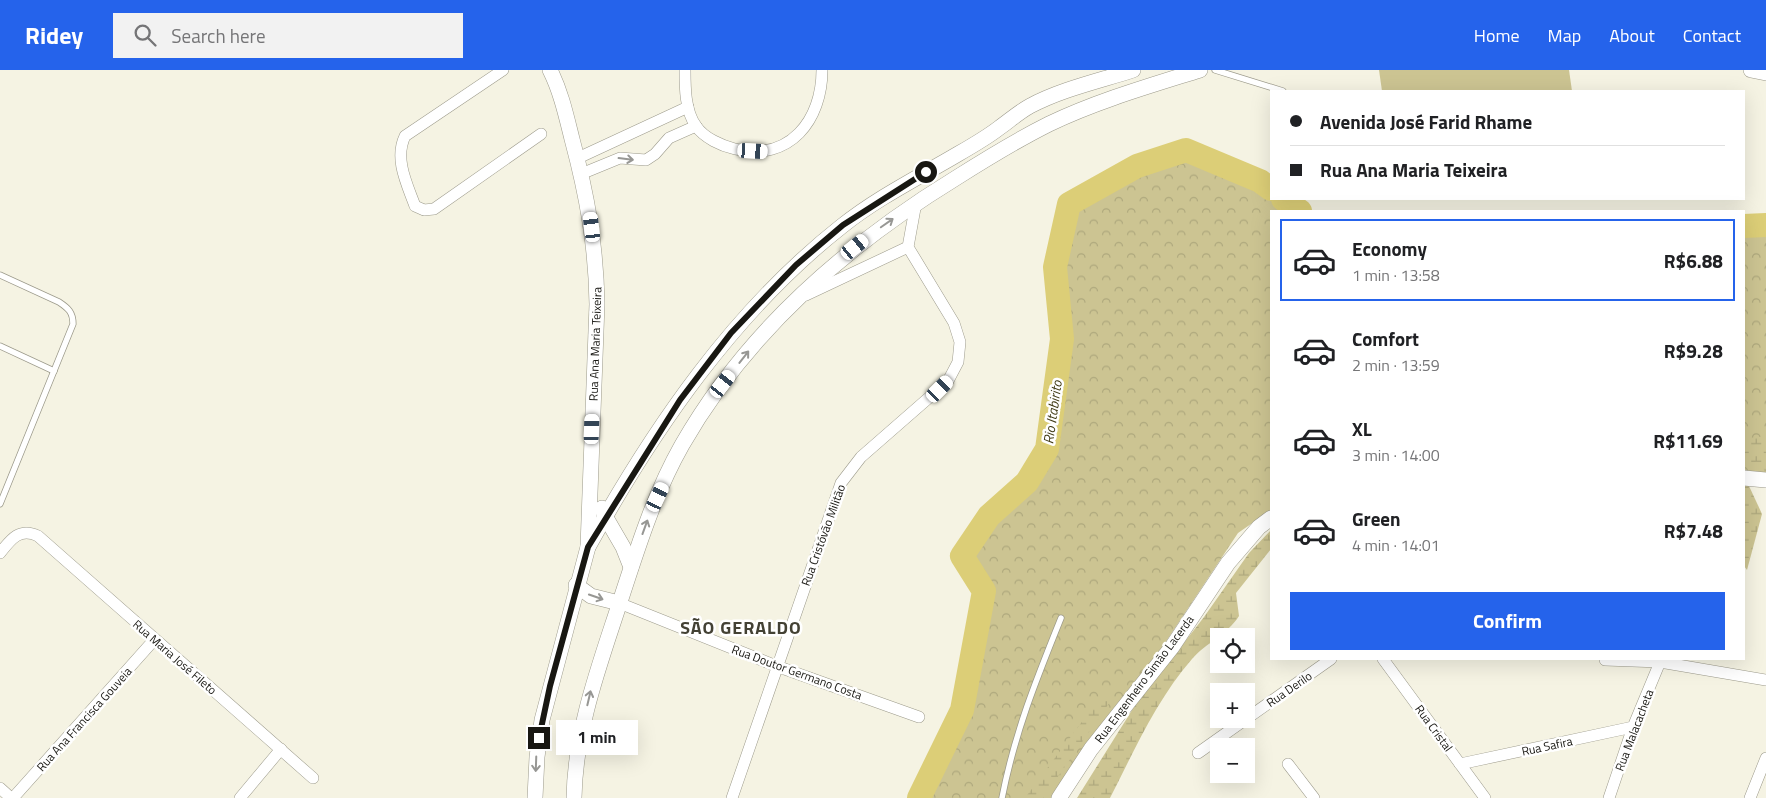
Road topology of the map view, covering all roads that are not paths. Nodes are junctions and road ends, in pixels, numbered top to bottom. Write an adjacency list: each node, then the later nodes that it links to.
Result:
1 (503, 70): 13 (street)
2 (550, 70): 14 (street, Rua Ana Maria Teixeira)
3 (685, 70): 11 (street)
4 (822, 70): 12 (street)
5 (1134, 70): 27 (street)
6 (1200, 70): 16 (street)
7 (1215, 70): 10 (lane)
8 (1751, 70): 9 (street)
9 (1766, 73)
10 (1280, 90)
11 (688, 107): 12 (street); 14 (street)
12 (696, 126): 15 (street, one-way to 12)
13 (541, 134)
14 (578, 158): 15 (street, Rua Ana Maria Teixeira)
15 (581, 174): 22 (street, Rua Ana Maria Teixeira)
16 (916, 203): 17 (street); 19 (street, one-way to 16)
17 (908, 247): 19 (street); 40 (street, Rua Cristóvão Militão)
18 (0, 275): 21 (lane)
19 (791, 302): 31 (street, one-way to 19)
20 (0, 346): 21 (lane)
21 (54, 371): 25 (lane)
22 (591, 468): 27 (street); 29 (street, Rua Ana Maria Teixeira)
23 (1745, 478): 24 (street)
24 (1766, 480)
25 (1, 496): 26 (lane)
26 (0, 504)
27 (605, 516): 29 (street); 31 (street)
28 (1270, 519): 57 (street, Rua Engenheiro Simão Lacerda)
29 (588, 547): 32 (street, Rua Ana Maria Teixeira)
30 (0, 553): 35 (street, Rua Maria José Fileto)
31 (631, 567): 33 (street)
32 (576, 585): 33 (street, one-way to 33); 53 (street, Rua Ana Maria Teixeira, one-way to 53)
33 (620, 604): 40 (street, Rua Doutor Germano Costa); 54 (street, one-way to 33)
34 (1061, 618): 56 (lane)
35 (154, 640): 44 (street, Rua Maria José Fileto); 51 (street, Rua Ana Francisca Gouveia)
36 (1330, 660): 45 (street, Rua Derilo)
37 (1384, 660): 48 (street, Rua Cristal)
38 (1605, 660): 39 (street)
39 (1660, 662): 41 (street); 43 (street, Rua Malacacheta)
40 (779, 667): 42 (street, Rua Doutor Germano Costa); 55 (street, Rua Cristóvão Militão)
41 (1766, 680)
42 (919, 717)
43 (1633, 727): 48 (street, Rua Safira); 60 (street, Rua Malacacheta)
44 (281, 749): 49 (street, Rua Maria José Fileto); 52 (street)
45 (1198, 753)
46 (1766, 758): 61 (street)
47 (1288, 764): 58 (street)
48 (1460, 764): 59 (street, Rua Cristal)
49 (313, 778)
50 (0, 788): 51 (street)
51 (12, 798)
52 (240, 798)
53 (535, 798)
54 (574, 798)
55 (732, 798)
56 (1002, 798)
57 (1059, 798)
58 (1314, 798)
59 (1485, 798)
60 (1609, 798)
61 (1750, 798)

